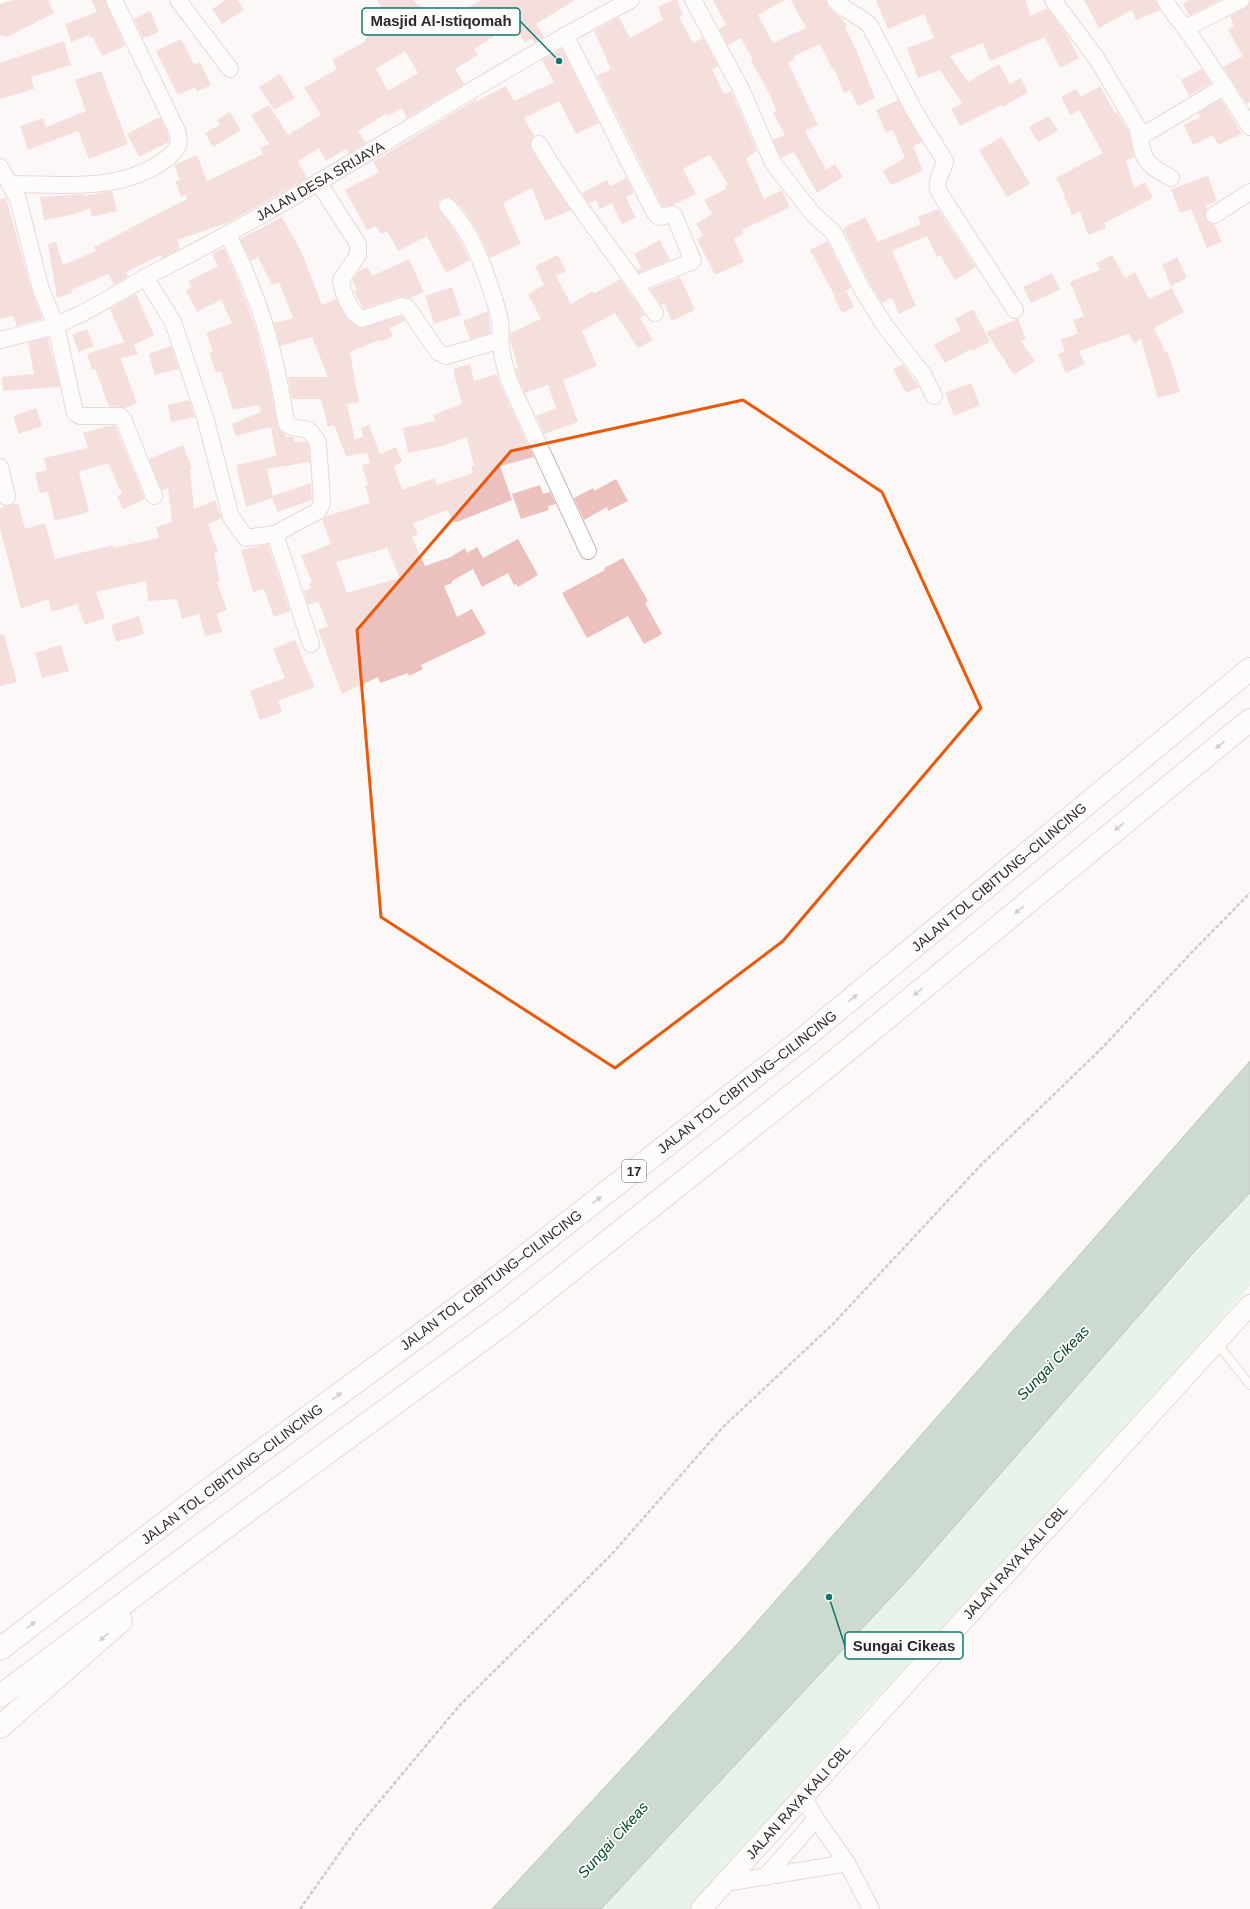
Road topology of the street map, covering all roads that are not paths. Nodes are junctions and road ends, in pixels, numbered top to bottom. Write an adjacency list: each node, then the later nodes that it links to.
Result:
1 (114, 0): 19 (street)
2 (178, 0): 11 (street)
3 (631, 0): 10 (street, JALAN DESA SRIJAYA)
4 (694, 0): 31 (street)
5 (836, 0): 26 (street)
6 (1053, 0): 14 (street)
7 (1165, 0): 9 (street)
8 (1241, 0): 9 (street)
9 (1186, 28): 12 (street)
10 (565, 35): 18 (street, JALAN DESA SRIJAYA); 25 (street)
11 (230, 69)
12 (1225, 86): 13 (street); 14 (street)
13 (1250, 127)
14 (1138, 131): 17 (street)
15 (539, 144): 25 (street)
16 (0, 167): 19 (street)
17 (1171, 178)
18 (318, 182): 23 (street, JALAN DESA SRIJAYA); 30 (street)
19 (9, 184): 28 (street)
20 (1250, 192): 22 (street)
21 (447, 206): 30 (street)
22 (1214, 215)
23 (228, 235): 24 (street, JALAN DESA SRIJAYA); 35 (street)
24 (145, 277): 28 (street, JALAN DESA SRIJAYA); 35 (street)
25 (636, 284): 27 (street)
26 (1015, 310)
27 (655, 313)
28 (56, 326): 29 (street, JALAN DESA SRIJAYA); 33 (street)
29 (0, 340)
30 (500, 340): 36 (street)
31 (934, 396)
32 (0, 467): 34 (street)
33 (154, 496)
34 (7, 497)
35 (275, 534): 37 (street)
36 (588, 551)
37 (311, 644)
38 (1250, 669): 44 (highway, JALAN TOL CIBITUNG–CILINCING / 17, one-way to 38)
39 (1250, 720): 43 (highway, one-way to 43)
40 (1250, 1304): 41 (street, JALAN RAYA KALI CBL)
41 (1215, 1342): 42 (lane); 47 (street, JALAN RAYA KALI CBL)
42 (1250, 1385)
43 (249, 1510): 45 (highway); 46 (highway, one-way to 46)
44 (0, 1649)
45 (0, 1696)
46 (0, 1727)
47 (803, 1797): 48 (street); 51 (street, JALAN RAYA KALI CBL)
48 (816, 1819): 49 (street); 50 (street)
49 (847, 1863): 50 (street); 53 (street)
50 (765, 1878): 51 (street)
51 (726, 1883): 52 (street, JALAN RAYA KALI CBL)
52 (701, 1909)
53 (871, 1909)

